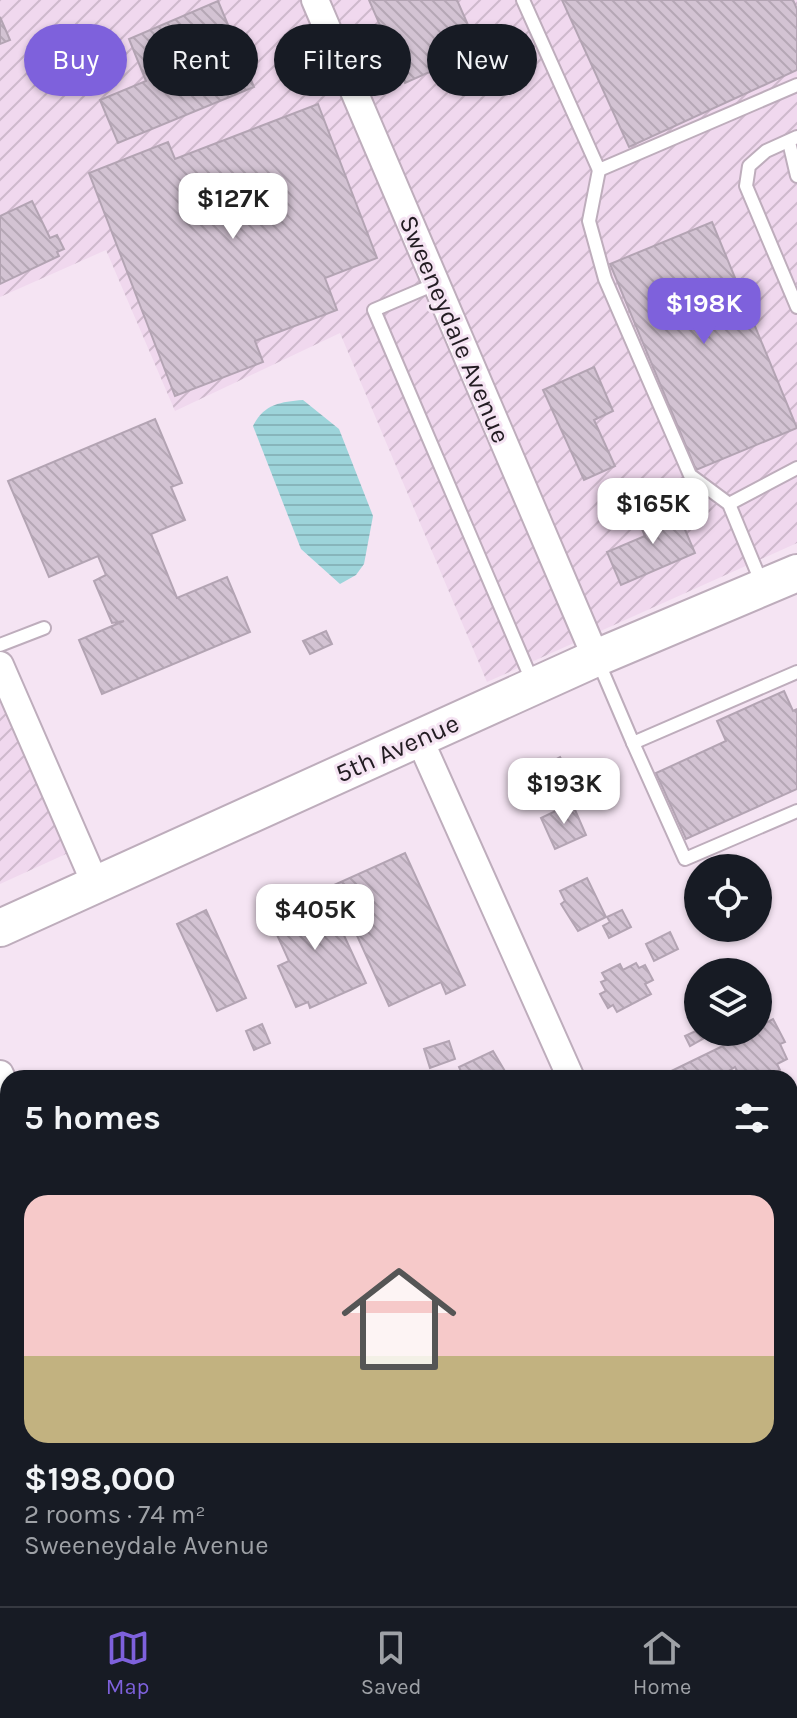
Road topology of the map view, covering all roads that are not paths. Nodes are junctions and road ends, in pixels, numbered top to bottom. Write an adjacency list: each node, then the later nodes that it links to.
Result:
1 (315, 0): 7 (street, Sweeneydale Avenue)
2 (523, 0): 5 (lane)
3 (797, 85): 5 (lane)
4 (793, 140): 6 (lane); 8 (lane)
5 (599, 170): 10 (lane)
6 (797, 176)
7 (435, 284): 15 (street, Sweeneydale Avenue); 18 (lane)
8 (797, 307)
9 (797, 468): 10 (lane)
10 (729, 504): 12 (lane)
11 (797, 573): 12 (main road, 5th Avenue)
12 (763, 588): 15 (main road, 5th Avenue)
13 (44, 628): 14 (lane)
14 (0, 645)
15 (596, 658): 18 (main road, 5th Avenue); 20 (lane)
16 (0, 665): 22 (street)
17 (797, 672): 20 (lane)
18 (534, 686): 19 (main road, 5th Avenue)
19 (419, 738): 22 (main road, 5th Avenue); 24 (street)
20 (633, 743): 21 (lane)
21 (797, 811)
22 (95, 883): 23 (main road, 5th Avenue)
23 (0, 928)
24 (567, 1070)

